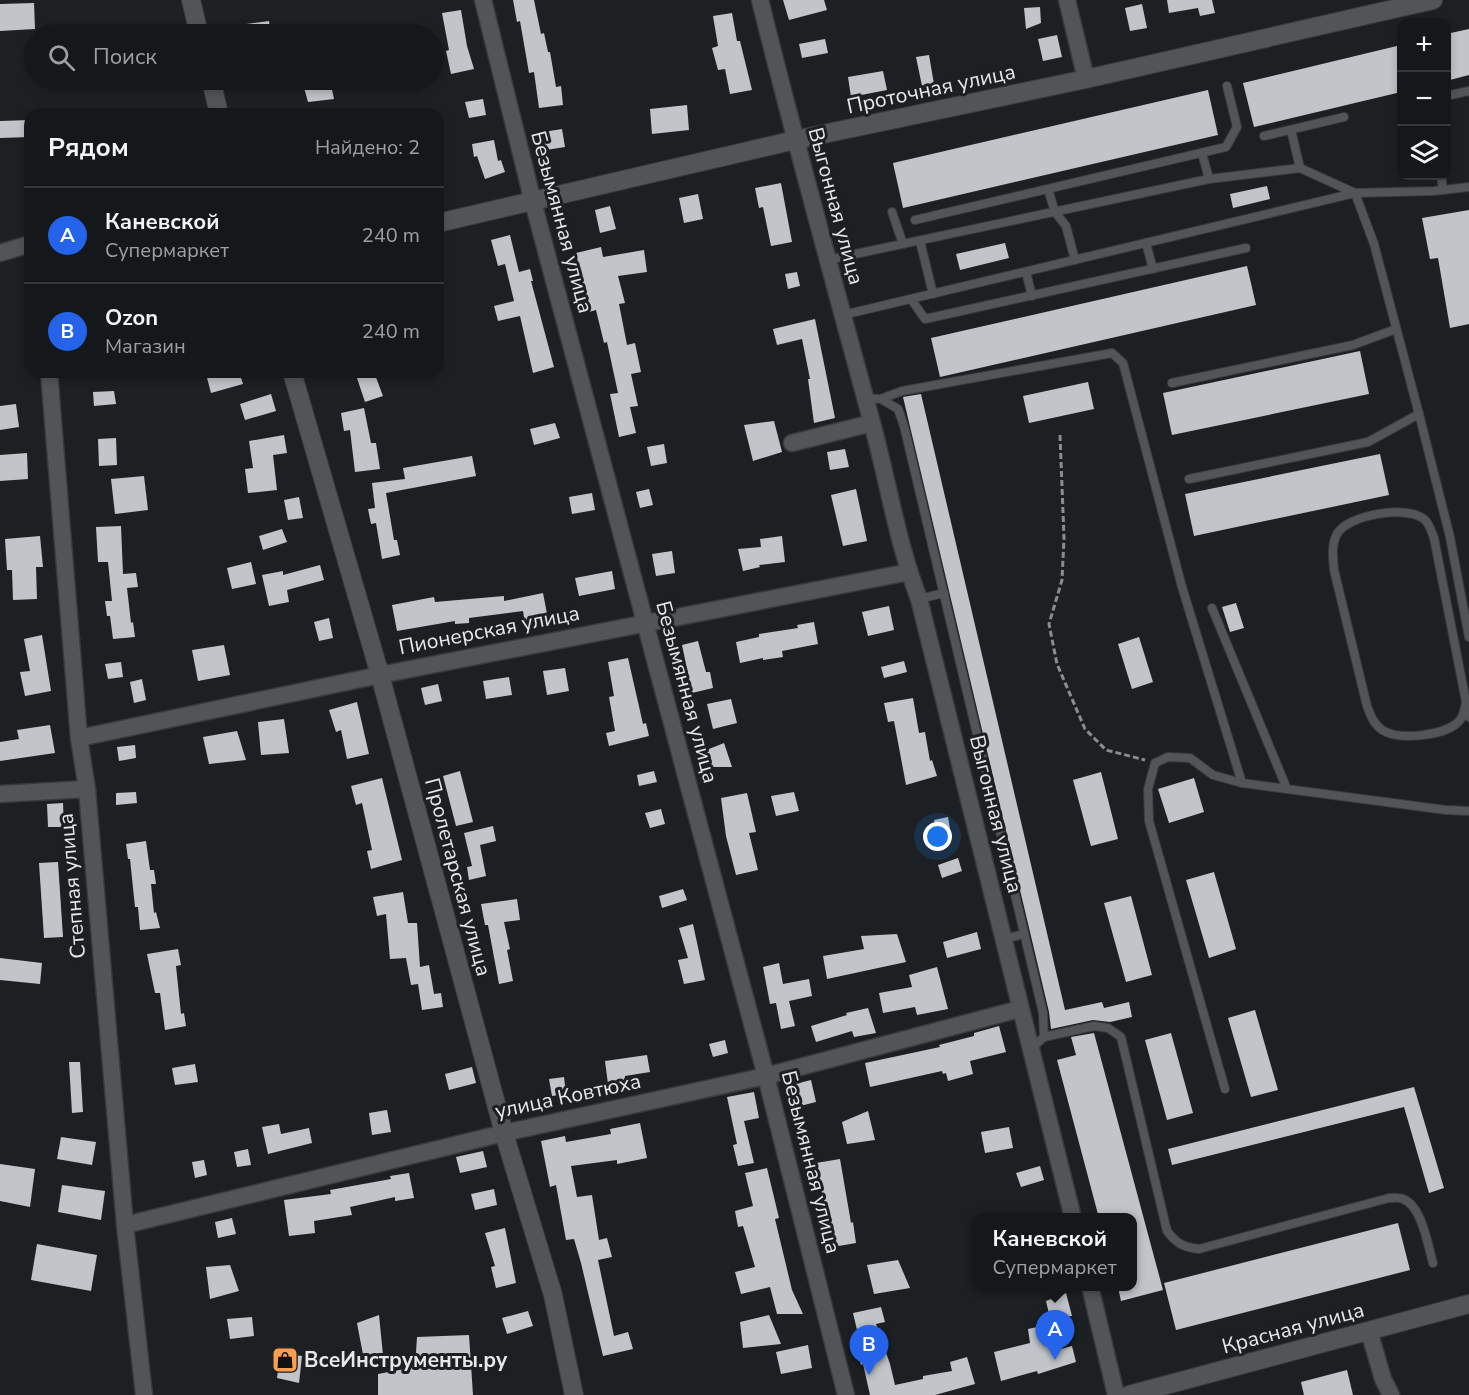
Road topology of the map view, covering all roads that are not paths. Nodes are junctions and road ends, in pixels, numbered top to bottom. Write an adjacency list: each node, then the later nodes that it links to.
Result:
1 (191, 0): 6 (street)
2 (483, 0): 25 (street, Безымянная улица)
3 (760, 0): 16 (street, Выгонная улица)
4 (1067, 0): 7 (street)
5 (1425, 1): 7 (street, Проточная улица)
6 (197, 24)
7 (1086, 79): 16 (street, Проточная улица)
8 (1227, 86): 17 (lane)
9 (213, 90): 12 (street)
10 (1469, 91): 11 (lane)
11 (1451, 95)
12 (218, 108)
13 (1344, 117): 14 (lane)
14 (1291, 130): 15 (lane); 18 (lane)
15 (1264, 136)
16 (795, 140): 25 (street, Проточная улица); 36 (street, Выгонная улица)
17 (1202, 153): 19 (lane); 22 (lane)
18 (1300, 168): 19 (lane); 24 (lane)
19 (1209, 179): 27 (lane)
20 (1442, 180): 23 (lane)
21 (1469, 187): 23 (lane)
22 (1048, 189): 27 (lane); 28 (lane)
23 (1443, 190): 24 (lane)
24 (1355, 193): 31 (lane); 44 (lane)
25 (533, 202): 29 (street, Проточная улица); 57 (street, Безымянная улица)
26 (892, 212): 32 (lane)
27 (1055, 212): 30 (lane); 37 (lane)
28 (915, 220)
29 (444, 222)
30 (920, 240): 32 (lane); 40 (lane)
31 (1146, 243): 37 (lane); 38 (lane)
32 (903, 244): 36 (lane)
33 (24, 246): 35 (street)
34 (1246, 248): 38 (lane)
35 (0, 252)
36 (827, 260): 43 (street, Выгонная улица)
37 (1075, 260): 39 (lane)
38 (1153, 269): 41 (lane)
39 (1026, 272): 40 (lane); 41 (lane)
40 (933, 294): 42 (lane)
41 (1032, 296): 42 (lane)
42 (910, 299): 43 (lane)
43 (843, 315): 48 (street, Выгонная улица)
44 (1396, 329): 47 (lane); 49 (lane)
45 (49, 378): 62 (street, Степная улица)
46 (294, 378): 59 (street, Пролетарская улица)
47 (1172, 383)
48 (873, 398): 50 (street, Выгонная улица); 54 (lane); 63 (lane)
49 (1419, 414): 52 (lane); 58 (lane)
50 (872, 423): 51 (street); 53 (street, Выгонная улица)
51 (792, 443)
52 (1189, 479)
53 (909, 572): 55 (street, Выгонная улица); 57 (street, Пионерская улица)
54 (944, 593): 55 (lane); 68 (lane)
55 (920, 598): 69 (street, Выгонная улица)
56 (1212, 608): 65 (lane)
57 (645, 623): 59 (street, Пионерская улица); 72 (street, Безымянная улица)
58 (1469, 637)
59 (380, 675): 62 (street, Пионерская улица); 74 (street, Пролетарская улица)
60 (1466, 703): 60 (lane); 61 (lane)
61 (1469, 717)
62 (79, 738): 64 (street, Степная улица)
63 (1242, 783): 65 (lane); 73 (lane)
64 (87, 789): 66 (street); 76 (street, Степная улица)
65 (1287, 789): 67 (lane)
66 (0, 794)
67 (1469, 811)
68 (1024, 934): 69 (lane); 71 (lane)
69 (1004, 939): 70 (street, Выгонная улица)
70 (1020, 1009): 71 (street, Выгонная улица); 72 (street, улица Ковтюха)
71 (1038, 1042): 75 (street, Выгонная улица); 77 (lane)
72 (766, 1076): 74 (street, улица Ковтюха); 83 (street, Безымянная улица)
73 (1225, 1089)
74 (504, 1133): 76 (street, улица Ковтюха); 82 (street, Пролетарская улица)
75 (1072, 1213)
76 (125, 1225): 81 (street, Степная улица)
77 (1432, 1263)
78 (1091, 1291): 84 (street)
79 (1469, 1304): 80 (street, Красная улица)
80 (1369, 1331): 85 (street, Красная улица); 86 (street)
81 (144, 1395)
82 (574, 1395)
83 (846, 1395)
84 (1116, 1395)
85 (1129, 1395)
86 (1391, 1395)

